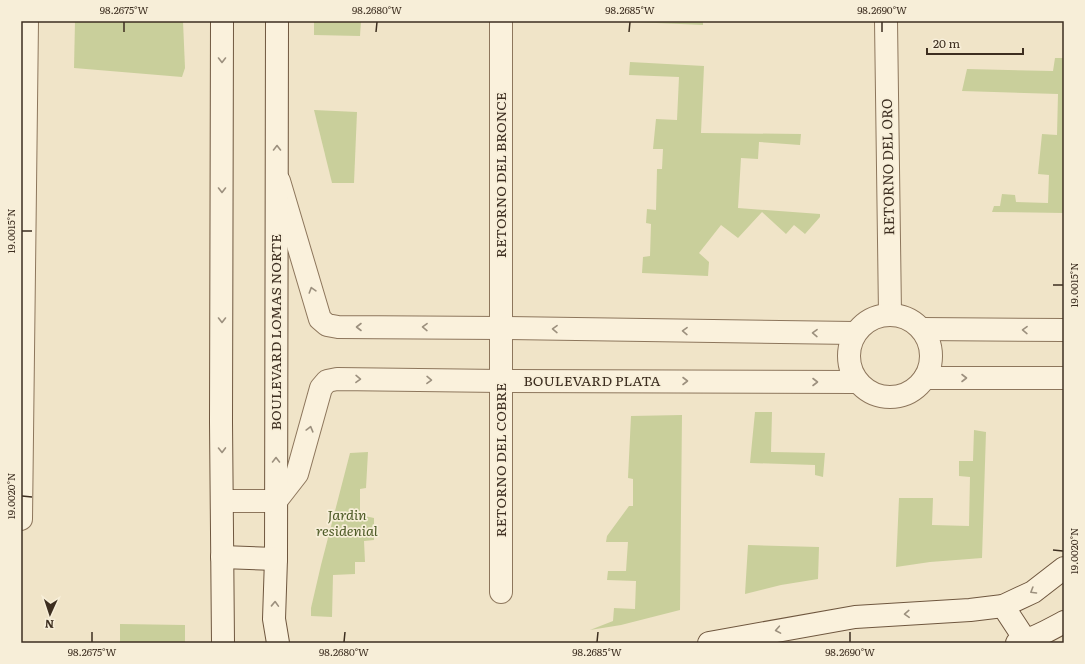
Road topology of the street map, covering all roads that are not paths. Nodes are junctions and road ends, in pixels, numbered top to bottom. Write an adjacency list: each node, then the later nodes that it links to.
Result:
1 (26, 21): 7 (street)
2 (222, 21): 17 (street, one-way to 17)
3 (277, 21): 6 (street, BOULEVARD LOMAS NORTE, one-way to 3)
4 (501, 21): 9 (street, RETORNO DEL BRONCE)
5 (886, 21): 8 (street, RETORNO DEL ORO)
6 (276, 172): 9 (street, one-way to 6); 18 (street, BOULEVARD LOMAS NORTE, one-way to 6)
7 (23, 210): 19 (street)
8 (890, 314): 10 (street); 12 (street)
9 (500, 328): 12 (street, one-way to 9); 15 (street, RETORNO DEL COBRE)
10 (922, 329): 11 (street, one-way to 10); 13 (street)
11 (1064, 330)
12 (854, 333): 16 (street)
13 (925, 378): 14 (street, one-way to 14); 16 (street)
14 (1064, 378)
15 (501, 381): 16 (street, BOULEVARD PLATA, one-way to 16); 18 (street, BOULEVARD PLATA, one-way to 15); 23 (street, RETORNO DEL COBRE)
16 (857, 382)
17 (222, 501): 18 (street); 20 (street)
18 (276, 501): 21 (street, BOULEVARD LOMAS NORTE)
19 (21, 519)
20 (222, 557): 21 (street); 27 (street)
21 (276, 559): 28 (street, BOULEVARD LOMAS NORTE, one-way to 21)
22 (1064, 568): 24 (street, one-way to 24)
23 (501, 592)
24 (1003, 606): 26 (street); 29 (street, one-way to 29)
25 (1064, 622): 26 (street)
26 (1021, 642)
27 (223, 643)
28 (278, 643)
29 (709, 643)

